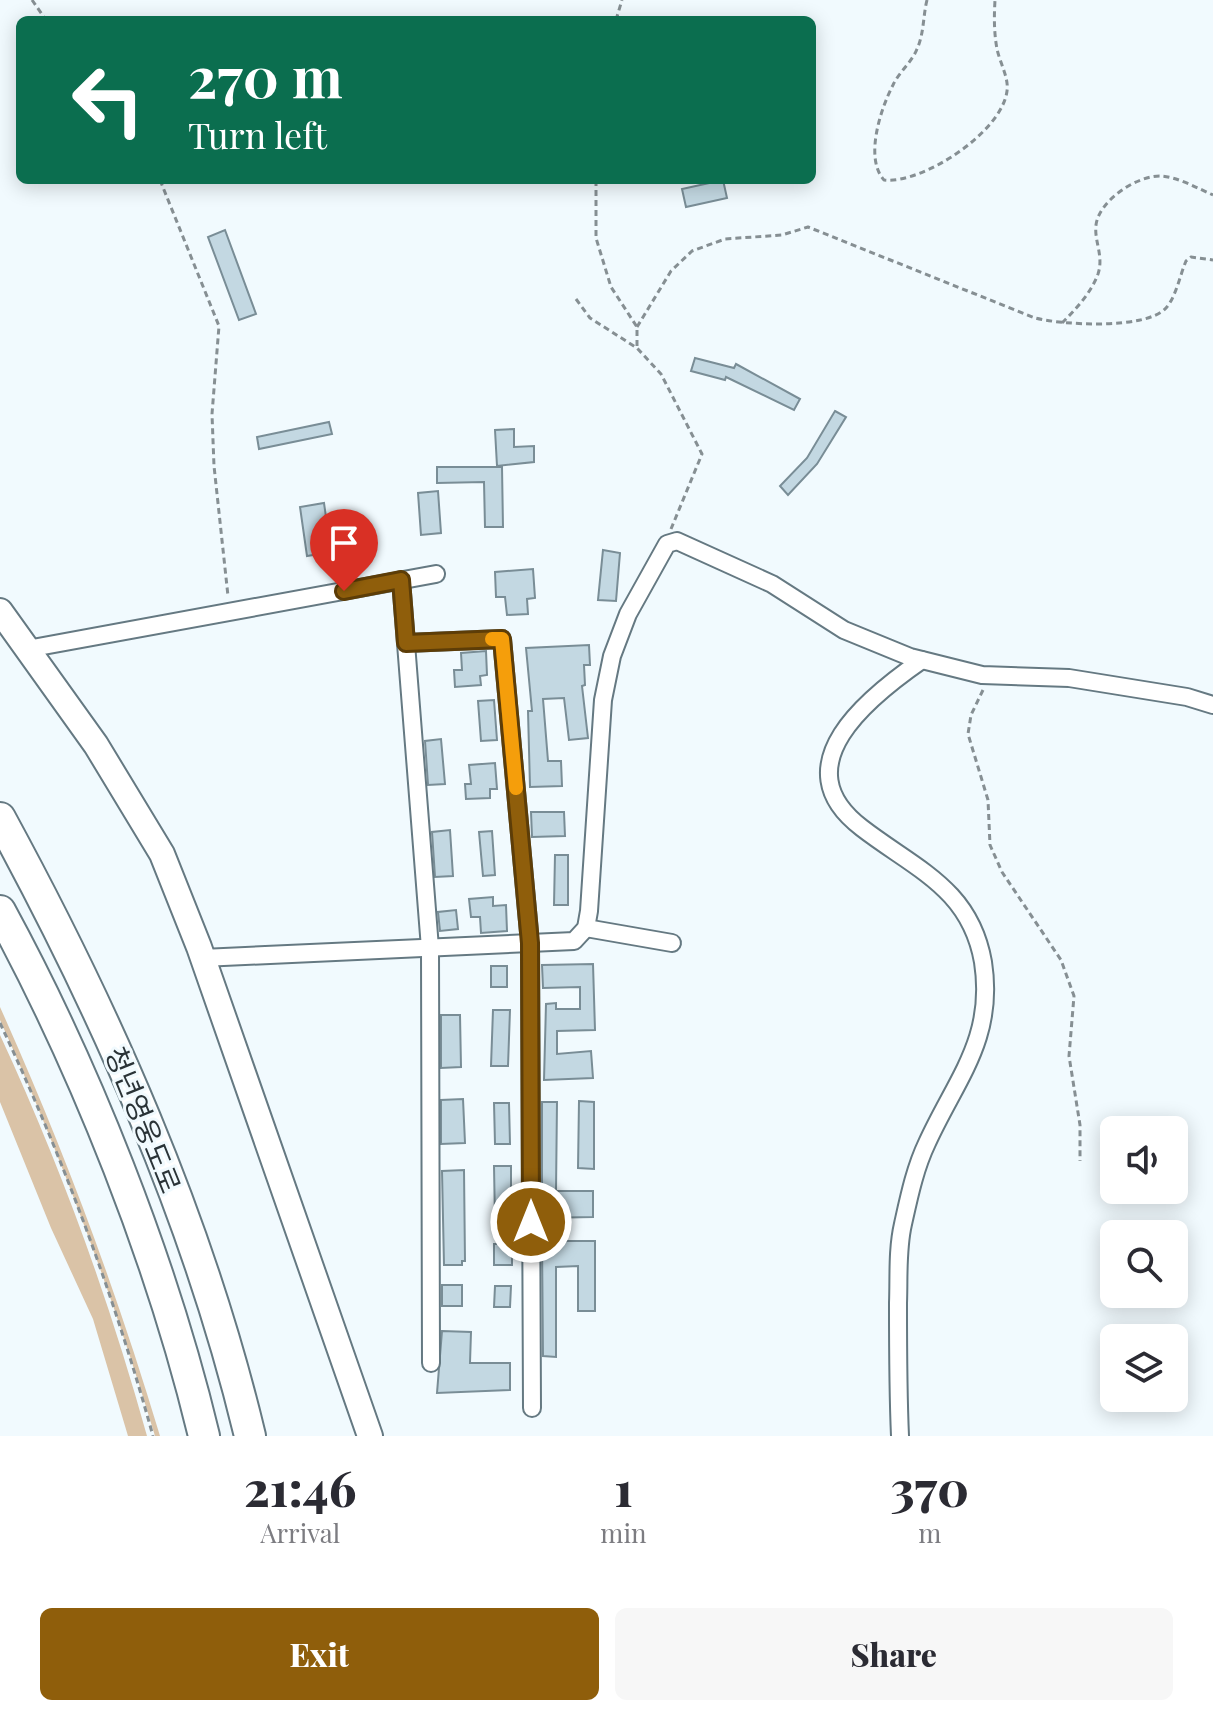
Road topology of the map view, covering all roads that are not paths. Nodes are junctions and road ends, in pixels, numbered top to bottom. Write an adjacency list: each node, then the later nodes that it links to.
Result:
1 (436, 574): 2 (street)
2 (401, 580): 4 (street); 5 (street)
3 (0, 611): 5 (main road)
4 (406, 643): 13 (street); 15 (street)
5 (27, 649): 16 (main road)
6 (890, 650): 7 (street); 8 (street); 12 (street)
7 (922, 660): 8 (street); 9 (street)
8 (889, 681): 22 (street)
9 (1213, 705)
10 (0, 818): 20 (highway, 청년영웅도로)
11 (0, 911): 19 (highway, 청년영웅도로)
12 (586, 928): 13 (street); 14 (street)
13 (530, 943): 15 (street); 18 (street)
14 (672, 943)
15 (430, 948): 16 (street); 17 (street)
16 (202, 958): 21 (main road)
17 (431, 1363)
18 (532, 1408)
19 (204, 1436)
20 (250, 1436)
21 (370, 1436)
22 (900, 1436)

